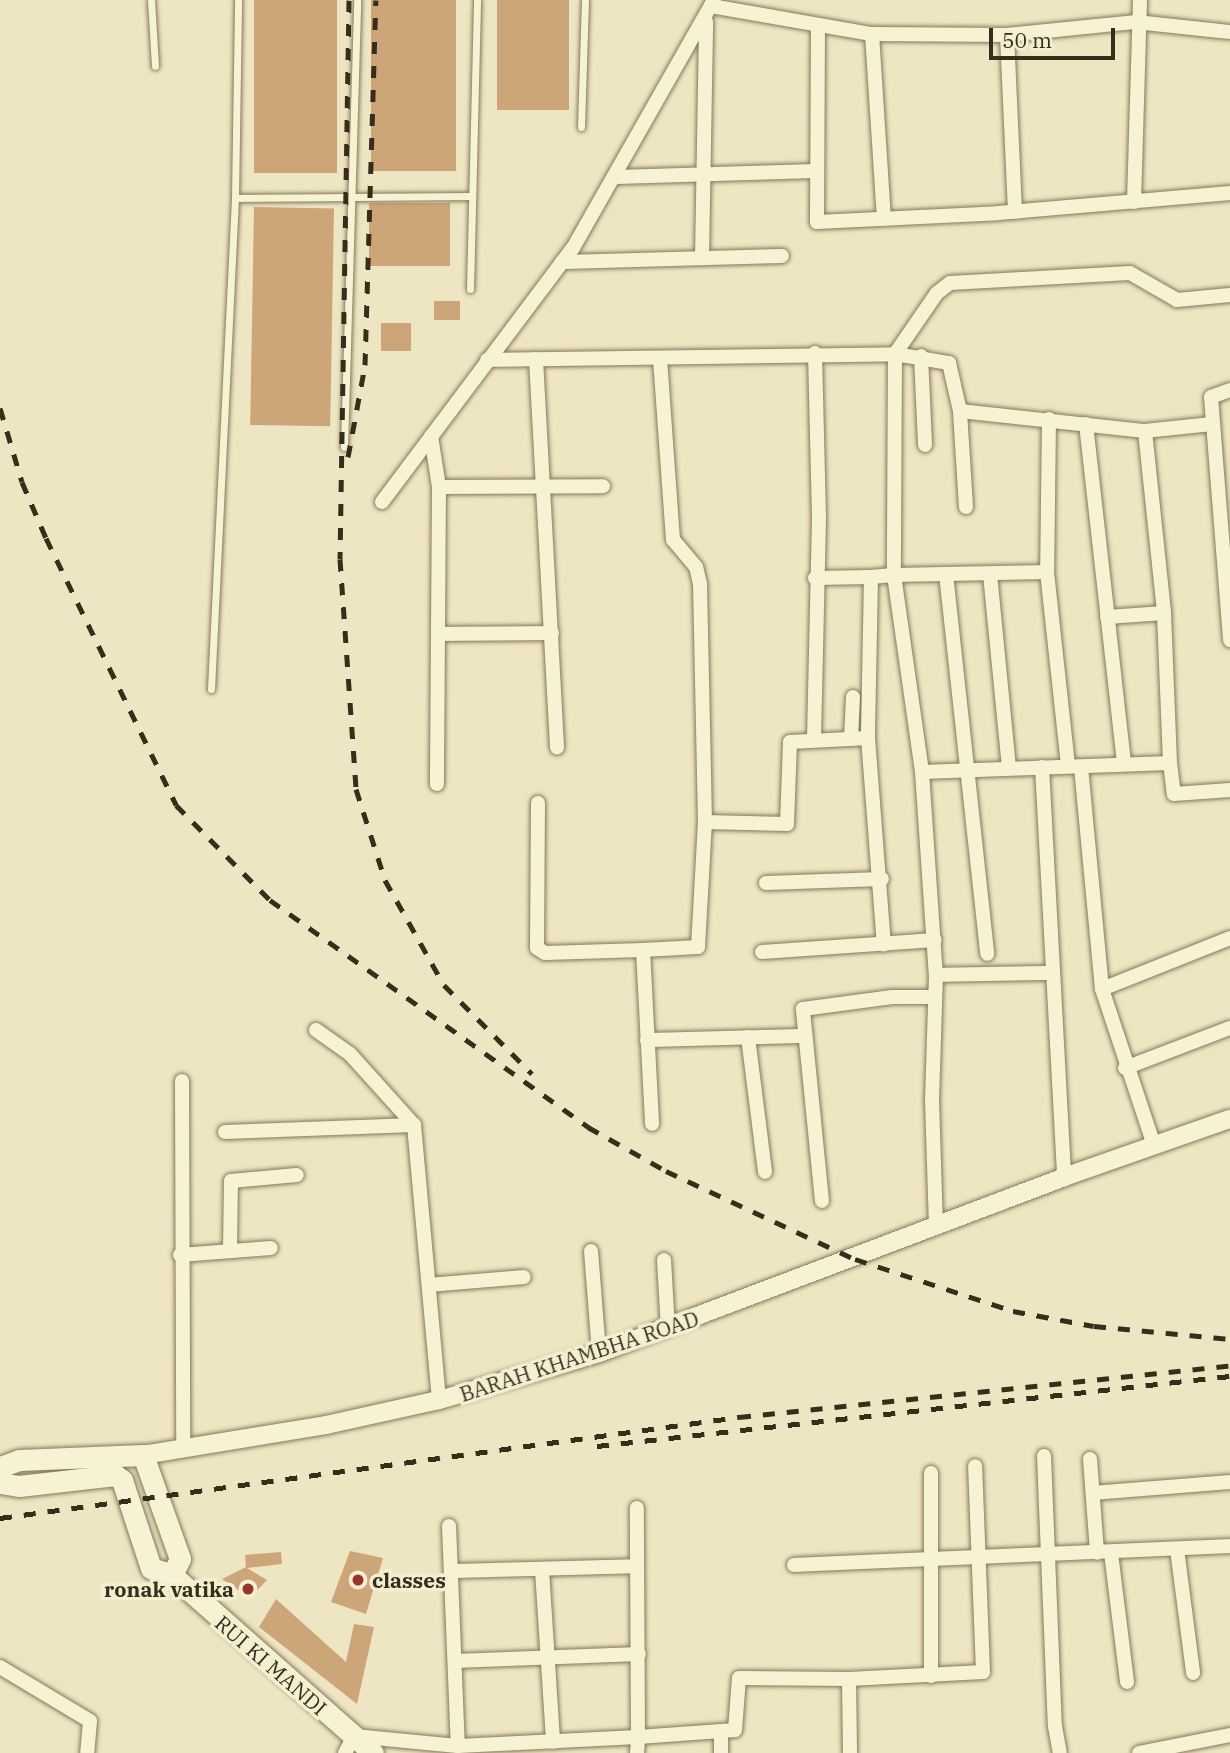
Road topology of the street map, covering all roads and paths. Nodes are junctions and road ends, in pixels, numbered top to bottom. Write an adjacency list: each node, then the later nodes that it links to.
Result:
1 (151, 0): 13 (lane)
2 (238, 0): 21 (lane)
3 (357, 0): 20 (lane)
4 (477, 0): 19 (lane)
5 (585, 0): 14 (lane)
6 (1140, 0): 8 (street)
7 (710, 7): 9 (street); 16 (street); 17 (street)
8 (1136, 22): 10 (street); 12 (street); 22 (street)
9 (818, 25): 11 (street); 15 (street)
10 (1230, 32)
11 (872, 34): 12 (street); 24 (street)
12 (1007, 35): 23 (street)
13 (155, 66)
14 (581, 127)
15 (816, 171): 16 (street); 24 (street)
16 (704, 173): 17 (street); 26 (street)
17 (615, 177): 27 (street)
18 (1230, 194): 22 (street)
19 (471, 196): 20 (lane); 28 (lane)
20 (351, 197): 21 (lane); 44 (lane)
21 (235, 198): 61 (lane)
22 (1135, 202): 23 (street)
23 (1015, 212): 24 (street)
24 (884, 219)
25 (782, 256): 26 (street)
26 (702, 258): 27 (street)
27 (562, 262): 35 (street)
28 (470, 289)
29 (1230, 295): 31 (street)
30 (815, 353): 31 (street); 34 (street); 55 (street)
31 (895, 354): 32 (street); 53 (street)
32 (921, 356): 37 (street); 43 (street)
33 (536, 359): 34 (street); 35 (street); 47 (street)
34 (660, 359): 77 (street)
35 (487, 360): 42 (street)
36 (1230, 390): 40 (street)
37 (960, 411): 38 (street); 49 (street)
38 (1049, 419): 39 (street); 50 (street)
39 (1086, 424): 41 (street); 57 (street)
40 (1212, 424): 41 (street); 60 (street)
41 (1145, 431): 56 (street)
42 (431, 436): 46 (street); 48 (street)
43 (925, 445)
44 (344, 447)
45 (603, 486): 47 (street)
46 (439, 487): 47 (street); 59 (street)
47 (541, 487): 58 (street)
48 (382, 502)
49 (966, 507)
50 (1048, 572): 52 (street); 70 (street)
51 (946, 574): 52 (street); 53 (street); 72 (street)
52 (990, 574): 71 (street)
53 (894, 576): 54 (street); 73 (street)
54 (871, 577): 55 (street); 63 (street)
55 (815, 578): 64 (street)
56 (1164, 613): 57 (street); 67 (street)
57 (1107, 617): 68 (street)
58 (552, 633): 59 (street); 66 (street)
59 (438, 634): 74 (street)
60 (1230, 640)
61 (211, 689)
62 (853, 697): 65 (street)
63 (868, 737): 65 (street); 78 (street)
64 (814, 739): 65 (street); 77 (street)
65 (851, 739)
66 (557, 747)
67 (1170, 763): 68 (street); 75 (street)
68 (1124, 764): 70 (street)
69 (1042, 767): 70 (street); 71 (street); 86 (street)
70 (1074, 767): 88 (street)
71 (1009, 768): 72 (street)
72 (970, 770): 73 (street); 85 (street)
73 (922, 772): 81 (street)
74 (437, 784)
75 (1230, 790)
76 (538, 803): 83 (street)
77 (705, 822): 83 (street)
78 (882, 879): 79 (street); 82 (street)
79 (766, 883)
80 (1230, 938): 88 (street)
81 (935, 940): 82 (street); 87 (street)
82 (884, 944): 84 (street)
83 (643, 950): 94 (street)
84 (762, 953)
85 (987, 954)
86 (1051, 972): 87 (street); 104 (street)
87 (936, 975): 89 (street)
88 (1102, 989): 95 (street)
89 (935, 997): 92 (street); 106 (street)
90 (1230, 1028): 95 (street)
91 (316, 1030): 99 (street)
92 (803, 1036): 93 (street); 105 (street)
93 (748, 1037): 94 (street); 102 (street)
94 (647, 1040): 98 (street)
95 (1125, 1068): 101 (street)
96 (181, 1081): 110 (street)
97 (1230, 1119): 101 (street, BARAH KHAMBHA ROAD)
98 (652, 1124)
99 (414, 1125): 100 (street); 113 (street)
100 (225, 1132)
101 (1154, 1145): 104 (street, BARAH KHAMBHA ROAD)
102 (765, 1172)
103 (297, 1175): 108 (street)
104 (1064, 1177): 106 (street, BARAH KHAMBHA ROAD)
105 (822, 1200)
106 (936, 1227): 114 (street, BARAH KHAMBHA ROAD)
107 (271, 1248): 108 (street)
108 (230, 1251): 110 (street)
109 (590, 1251): 115 (street)
110 (180, 1255): 117 (street)
111 (664, 1260): 114 (street)
112 (524, 1278): 113 (street)
113 (429, 1285): 116 (street)
114 (668, 1329): 115 (street, BARAH KHAMBHA ROAD)
115 (599, 1353): 116 (street, BARAH KHAMBHA ROAD)
116 (439, 1400): 117 (street, BARAH KHAMBHA ROAD)
117 (183, 1449): 118 (street, BARAH KHAMBHA ROAD)
118 (143, 1455): 122 (main road); 139 (main road)
119 (1044, 1456): 132 (street)
120 (1090, 1459): 126 (street)
121 (975, 1466): 133 (street)
122 (0, 1467)
123 (931, 1473): 134 (street)
124 (1230, 1482): 126 (street)
125 (0, 1483): 139 (main road)
126 (1093, 1493): 131 (street)
127 (637, 1508): 136 (street)
128 (449, 1526): 138 (street)
129 (1230, 1546): 130 (street)
130 (1177, 1549): 131 (street); 144 (street)
131 (1104, 1553): 132 (street); 147 (street)
132 (1045, 1556): 133 (street); 159 (street)
133 (977, 1558): 134 (street); 145 (street)
134 (932, 1559): 135 (street); 145 (street)
135 (794, 1565)
136 (636, 1566): 137 (street); 140 (street)
137 (542, 1570): 138 (street); 141 (street)
138 (452, 1571): 142 (street)
139 (172, 1576): 152 (main road, RUI KI MANDI)
140 (639, 1654): 141 (street); 150 (street)
141 (545, 1658): 142 (street); 151 (street)
142 (455, 1661): 153 (street)
143 (0, 1667): 154 (street)
144 (1192, 1673)
145 (931, 1676): 146 (street)
146 (849, 1679): 148 (street); 158 (street)
147 (1127, 1682)
148 (721, 1731): 150 (street); 157 (street)
149 (1227, 1736): 160 (street)
150 (638, 1737): 151 (street); 156 (street)
151 (553, 1742): 153 (street)
152 (349, 1745): 153 (street); 155 (main road, RUI KI MANDI)
153 (458, 1746)
154 (87, 1753)
155 (373, 1753)
156 (637, 1753)
157 (720, 1753)
158 (850, 1753)
159 (1060, 1753)
160 (1139, 1753)

